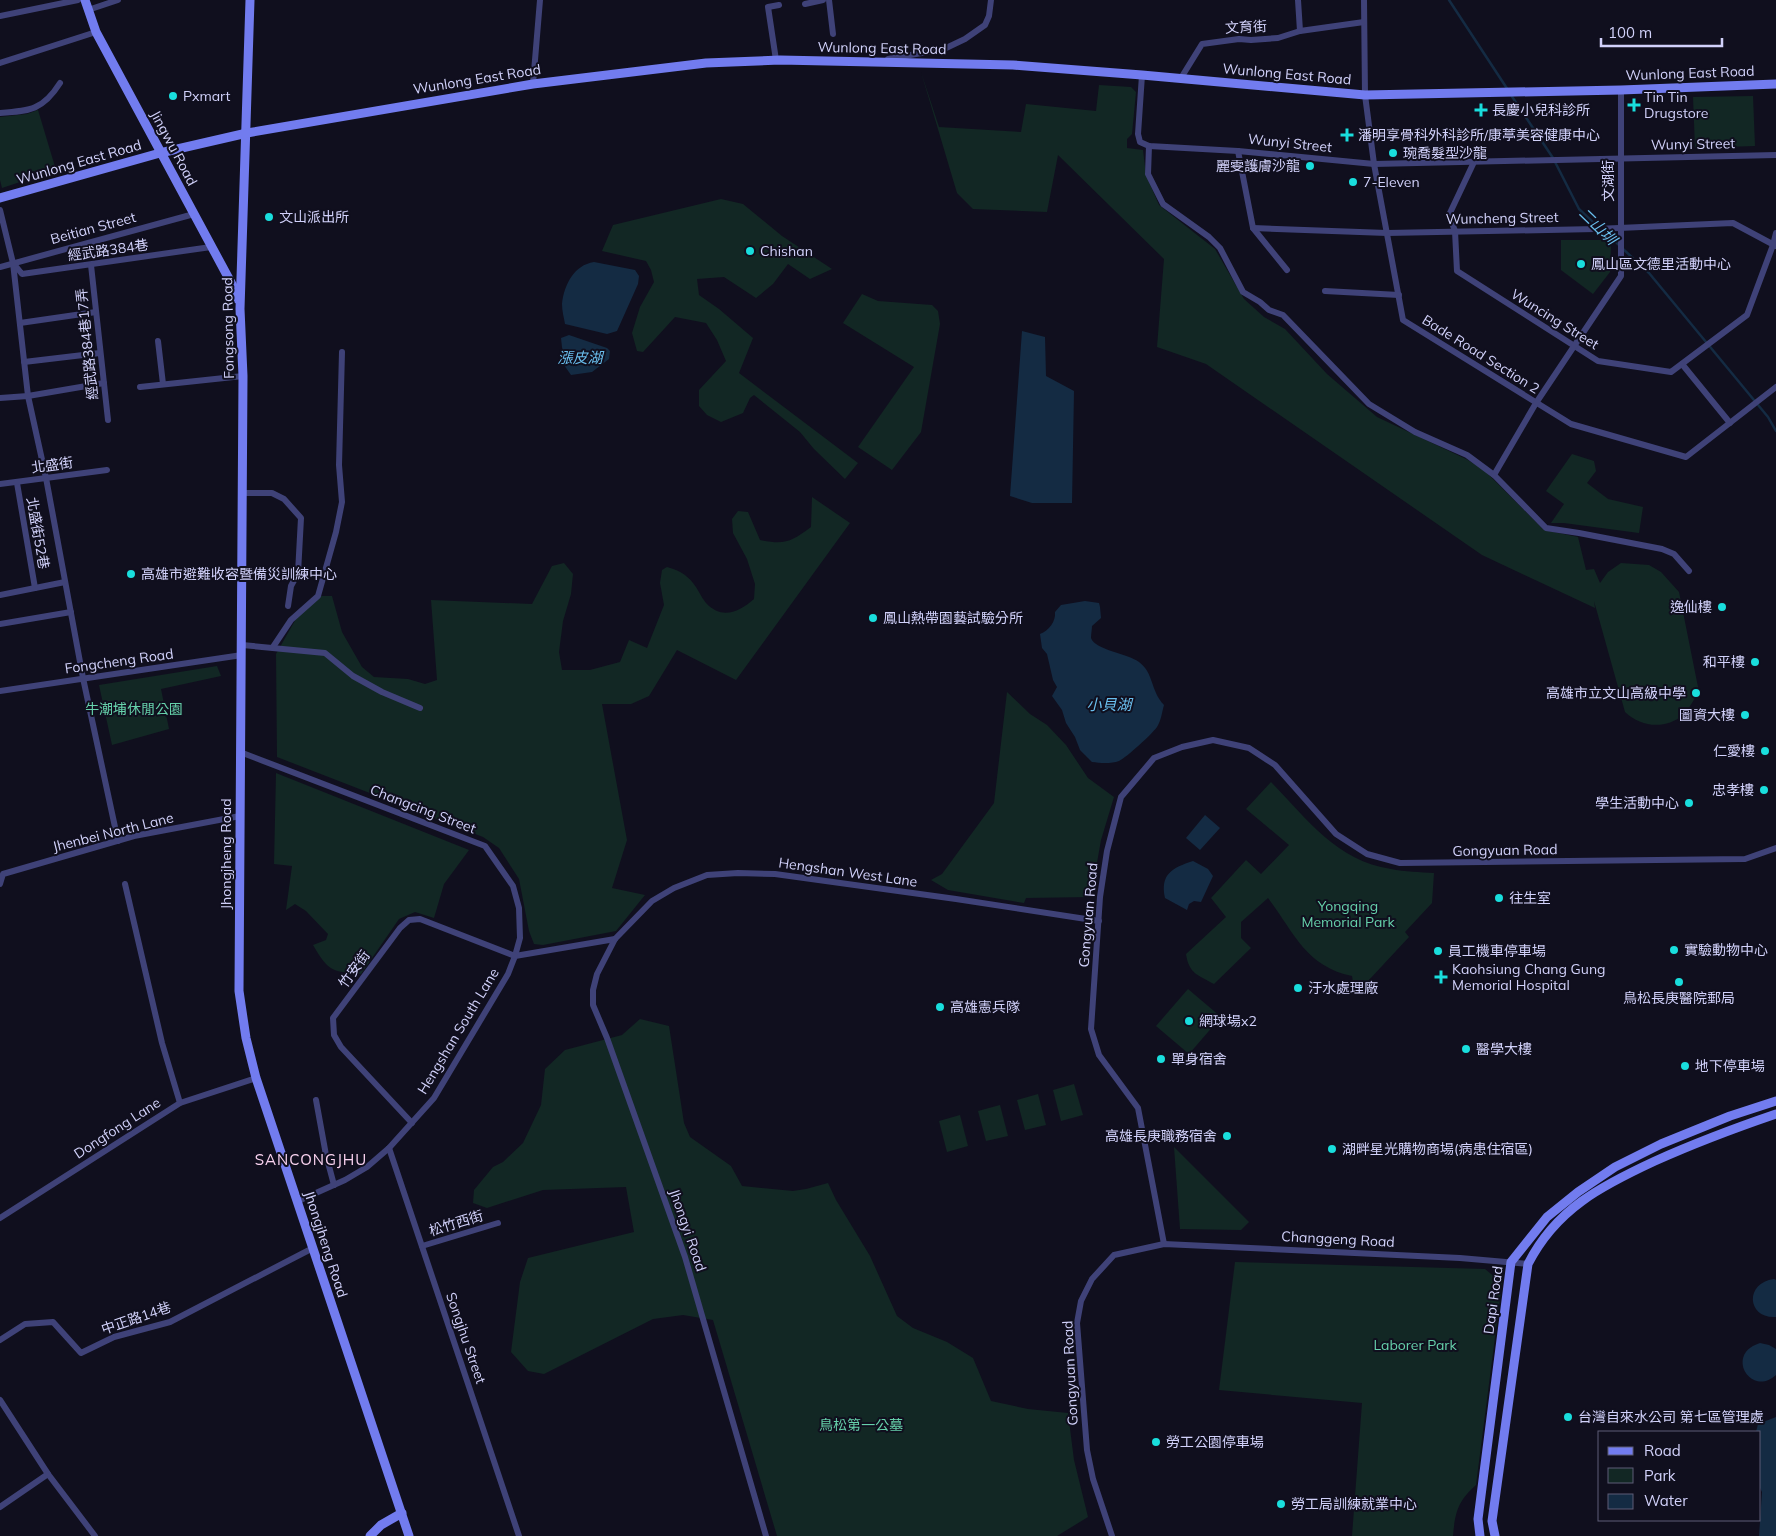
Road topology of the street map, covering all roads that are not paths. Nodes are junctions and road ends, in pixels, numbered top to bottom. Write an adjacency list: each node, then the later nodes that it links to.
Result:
1 (78, 0): 14 (street)
2 (84, 0): 13 (main road, Jingwu Road)
3 (118, 0): 13 (street)
4 (250, 0): 30 (main road, Fongsong Road)
5 (540, 0): 25 (street)
6 (823, 0): 11 (street)
7 (829, 0): 18 (street)
8 (991, 0): 20 (street)
9 (1298, 0): 16 (street)
10 (1364, 0): 15 (street, Bade Road Section 2)
11 (804, 4)
12 (779, 6): 19 (street)
13 (88, 10): 17 (main road, Jingwu Road)
14 (0, 16)
15 (1364, 22): 16 (street); 28 (street, Bade Road Section 2)
16 (1300, 31): 23 (street, 文育街)
17 (96, 32): 21 (street); 33 (main road, Jingwu Road)
18 (833, 34)
19 (776, 60): 20 (main road, Wunlong East Road); 25 (main road, Wunlong East Road)
20 (874, 62): 22 (main road, Wunlong East Road)
21 (0, 63)
22 (1142, 75): 23 (main road, Wunlong East Road); 31 (street)
23 (1181, 78): 28 (main road, Wunlong East Road)
24 (60, 84): 29 (street)
25 (533, 84): 30 (main road, Wunlong East Road)
26 (1776, 84): 27 (main road, Wunlong East Road)
27 (1621, 90): 28 (main road, Wunlong East Road); 35 (street, 文湖街)
28 (1365, 95): 37 (street, Bade Road Section 2)
29 (0, 113)
30 (247, 133): 33 (main road, Wunlong East Road); 54 (main road, Fongsong Road)
31 (1149, 146): 32 (street, Wunyi Street); 74 (street)
32 (1238, 151): 37 (street, Wunyi Street); 41 (street)
33 (160, 153): 38 (main road, Wunlong East Road); 40 (main road, Jingwu Road)
34 (1776, 155): 35 (street, Wunyi Street)
35 (1620, 159): 36 (street, Wunyi Street); 42 (street, 文湖街)
36 (1474, 162): 37 (street, Wunyi Street); 44 (street, Wuncing Street)
37 (1374, 164): 43 (street, Bade Road Section 2)
38 (0, 198)
39 (0, 210): 48 (street)
40 (194, 214): 47 (main road, Jingwu Road); 48 (street, Beitian Street)
41 (1253, 228): 43 (street, Wuncheng Street); 51 (street)
42 (1621, 228): 44 (street, Wuncheng Street); 46 (street, Wuncheng Street); 58 (street, 文湖街)
43 (1387, 232): 44 (street, Wuncheng Street); 53 (street, Bade Road Section 2)
44 (1455, 232): 58 (street, Wuncing Street)
45 (1776, 233): 46 (street, Wuncing Street)
46 (1775, 246): 62 (street, Wuncing Street)
47 (211, 247): 49 (street, 經武路384巷); 54 (main road, Jingwu Road)
48 (13, 263): 49 (street, 經武路384巷); 50 (street, Beitian Street); 56 (street)
49 (91, 265): 55 (street, 經武路384巷17弄)
50 (0, 267)
51 (1288, 270)
52 (1325, 291): 53 (street)
53 (1399, 295): 70 (street, Bade Road Section 2)
54 (240, 309): 63 (main road, Fongsong Road)
55 (96, 312): 56 (street); 60 (street, 經武路384巷17弄)
56 (20, 323): 61 (street)
57 (158, 341): 65 (street)
58 (1574, 345): 62 (street, Wuncing Street); 70 (street, 文湖街)
59 (342, 352): 87 (street)
60 (100, 353): 61 (street); 64 (street, 經武路384巷17弄)
61 (24, 362): 68 (street)
62 (1682, 364): 72 (street)
63 (242, 376): 65 (street); 78 (main road, Fongsong Road)
64 (104, 383): 68 (street); 71 (street, 經武路384巷17弄)
65 (163, 384): 66 (street)
66 (140, 387)
67 (1776, 387): 72 (street, Bade Road Section 2)
68 (28, 396): 69 (street); 75 (street)
69 (0, 398)
70 (1536, 402): 72 (street, Bade Road Section 2); 74 (street, 文湖街)
71 (108, 420)
72 (1730, 423)
73 (107, 470): 75 (street, 北盛街)
74 (1494, 475): 79 (street)
75 (46, 478): 76 (street, 北盛街); 80 (street)
76 (17, 483): 77 (street, 北盛街); 81 (street, 北盛街52巷)
77 (0, 484)
78 (242, 493): 83 (street); 86 (main road, Fongsong Road)
79 (1689, 571)
80 (65, 582): 81 (street); 84 (street)
81 (35, 588): 82 (street)
82 (0, 595)
83 (288, 606)
84 (71, 612): 85 (street); 89 (street)
85 (0, 624)
86 (242, 645): 87 (street); 88 (main road, Fongsong Road)
87 (273, 647): 91 (street)
88 (242, 655): 89 (street, Fongcheng Road); 92 (main road, Jhongjheng Road)
89 (84, 678): 90 (street, Fongcheng Road); 94 (street)
90 (0, 691)
91 (420, 708)
92 (240, 752): 93 (main road, Jhongjheng Road); 101 (street, Changcing Street)
93 (240, 816): 94 (street, Jhenbei North Lane); 102 (main road, Jhongjheng Road)
94 (118, 841): 96 (street, Jhenbei North Lane)
95 (1776, 848): 99 (street, Gongyuan Road)
96 (2, 872): 97 (street, Jhenbei North Lane)
97 (0, 884)
98 (125, 884): 105 (street)
99 (1099, 921): 100 (street, Hengshan West Lane); 113 (street, Gongyuan Road)
100 (615, 940): 101 (street); 127 (street, Jhongyi Road)
101 (516, 956): 107 (street, Hengshan South Lane); 107 (street, 竹安街)
102 (256, 1078): 105 (street, Dongfong Lane); 110 (main road, Jhongjheng Road)
103 (316, 1100): 109 (street)
104 (1776, 1101): 116 (main road, Dapi Road)
105 (180, 1103): 111 (street, Dongfong Lane)
106 (1776, 1114): 117 (main road)
107 (412, 1123): 108 (street, Hengshan South Lane)
108 (389, 1148): 109 (street, Hengshan South Lane); 114 (street, Songjhu Street)
109 (334, 1185): 110 (street, Hengshan South Lane)
110 (298, 1201): 115 (main road, Jhongjheng Road)
111 (0, 1218)
112 (498, 1223): 114 (street, 松竹西街)
113 (1164, 1244): 116 (street, Changgeng Road); 128 (street, Gongyuan Road)
114 (422, 1246): 126 (street, Songjhu Street)
115 (313, 1248): 118 (street, 中正路14巷); 122 (main road, Jhongjheng Road)
116 (1511, 1262): 117 (street, Changgeng Road); 129 (main road, Dapi Road)
117 (1528, 1264): 130 (main road)
118 (0, 1340)
119 (0, 1400): 120 (street)
120 (48, 1474): 121 (street); 123 (street)
121 (0, 1507)
122 (402, 1513): 124 (main road); 125 (main road, Jhongjheng Road)
123 (94, 1536)
124 (370, 1536)
125 (409, 1536)
126 (520, 1536)
127 (766, 1536)
128 (1112, 1536)
129 (1480, 1536)
130 (1495, 1536)

